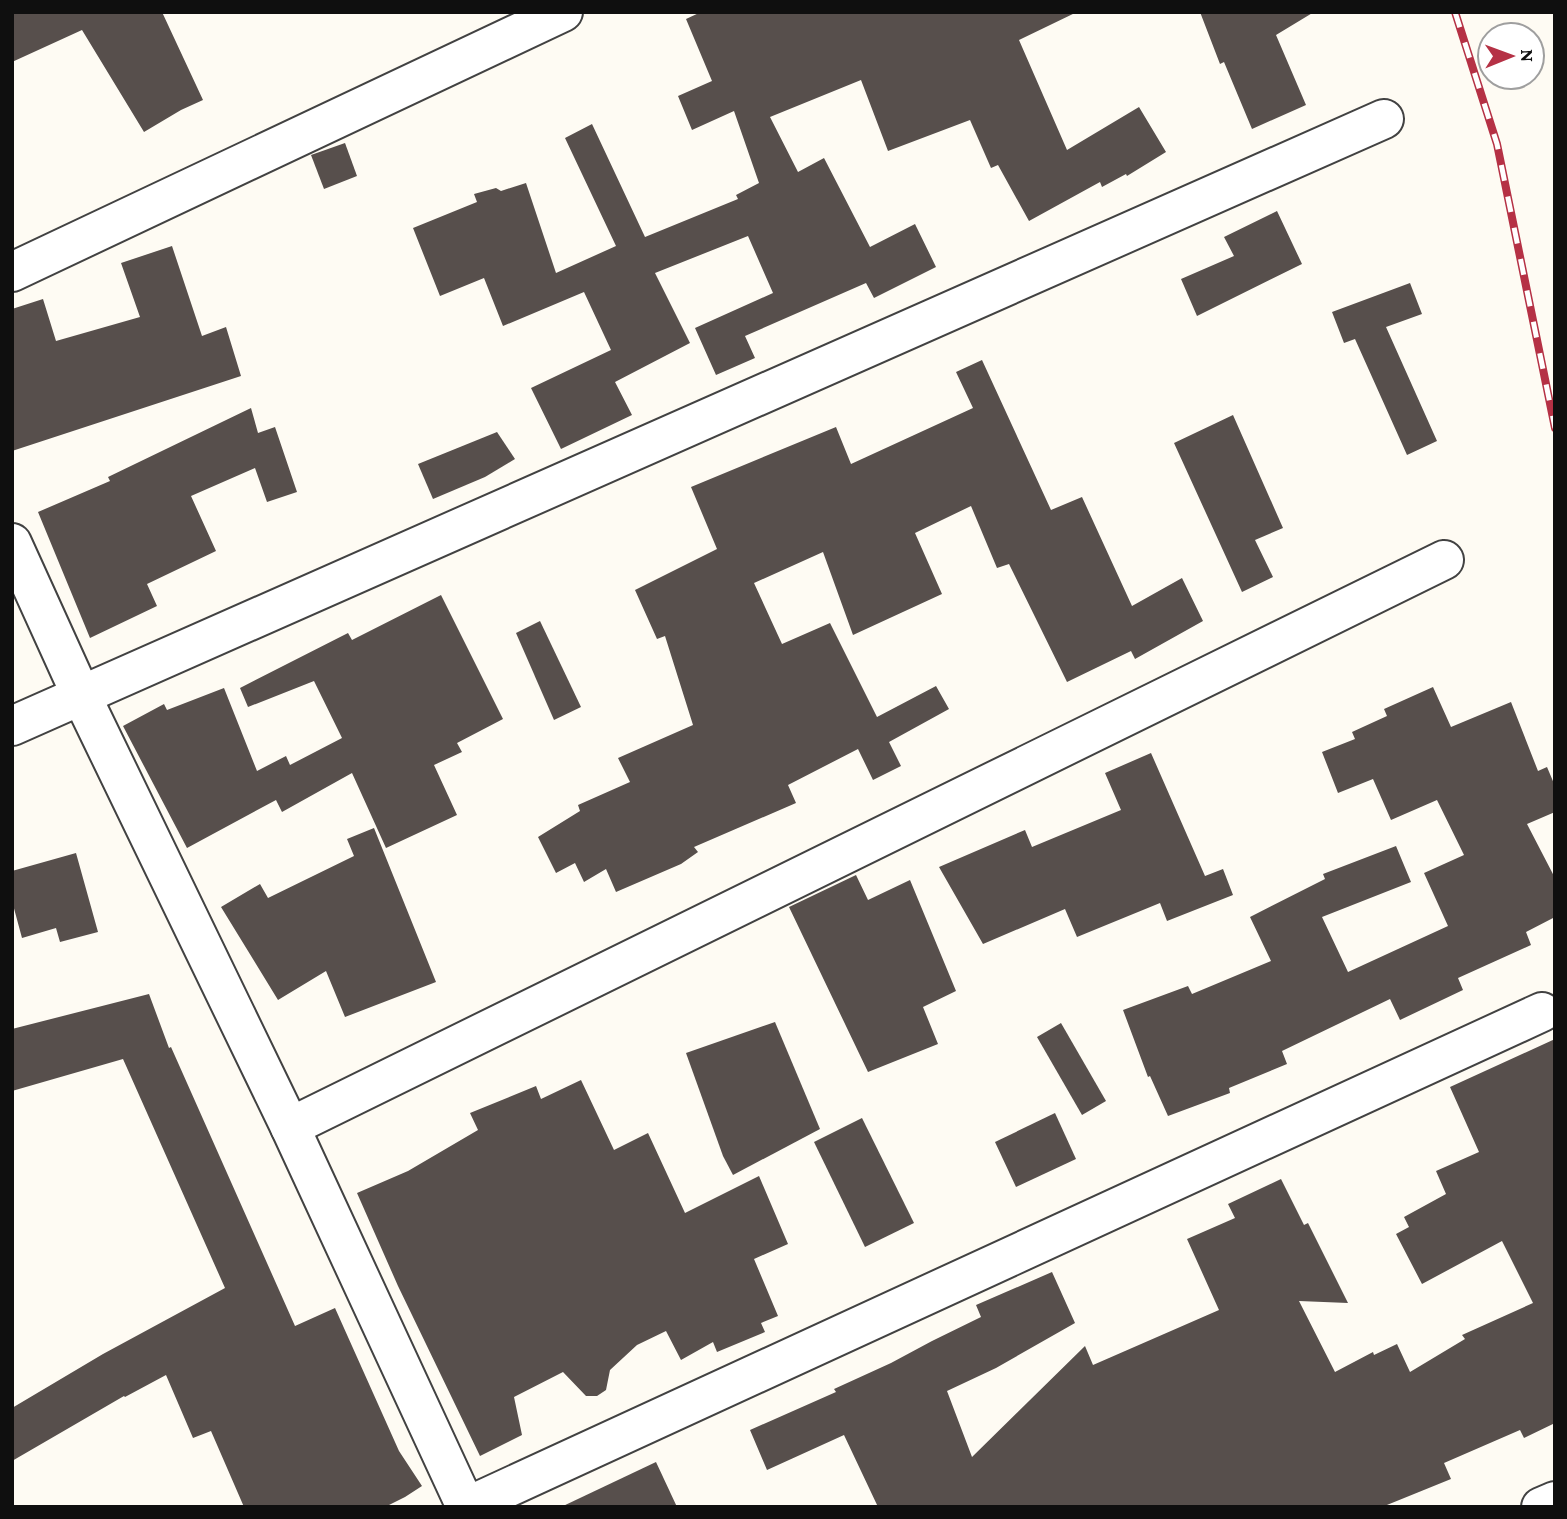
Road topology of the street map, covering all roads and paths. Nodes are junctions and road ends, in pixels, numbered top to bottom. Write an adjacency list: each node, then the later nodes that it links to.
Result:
1 (563, 12): 3 (street)
2 (1384, 119): 6 (street)
3 (12, 272)
4 (12, 543): 6 (street)
5 (1444, 560): 9 (street)
6 (81, 695): 7 (street); 9 (street)
7 (12, 726)
8 (1542, 1012): 11 (street)
9 (290, 1127): 11 (street)
10 (1555, 1501): 12 (street)
11 (466, 1507)
12 (1541, 1507)

